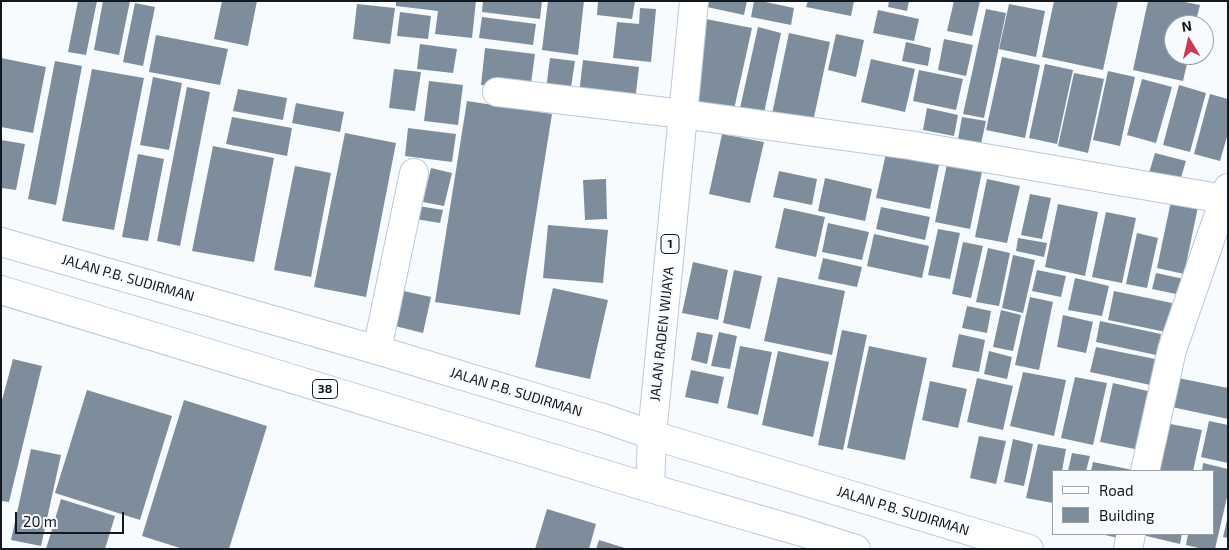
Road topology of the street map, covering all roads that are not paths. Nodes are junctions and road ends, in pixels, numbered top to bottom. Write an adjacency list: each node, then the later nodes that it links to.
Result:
1 (694, 1): 3 (main road, JALAN RADEN WIJAYA / 1)
2 (497, 92): 3 (main road)
3 (683, 114): 5 (main road); 9 (main road, JALAN RADEN WIJAYA / 1)
4 (414, 173): 8 (main road)
5 (1226, 193): 10 (main road)
6 (1, 242): 8 (main road, JALAN P.B. SUDIRMAN)
7 (1, 290): 11 (main road, 38)
8 (377, 350): 9 (main road, JALAN P.B. SUDIRMAN)
9 (652, 435): 11 (main road, JALAN RADEN WIJAYA / 1); 15 (main road, JALAN P.B. SUDIRMAN)
10 (1145, 470)
11 (650, 488): 13 (main road)
12 (1131, 535): 16 (main road)
13 (800, 540): 14 (main road)
14 (856, 549)
15 (1029, 549)
16 (1128, 549)

